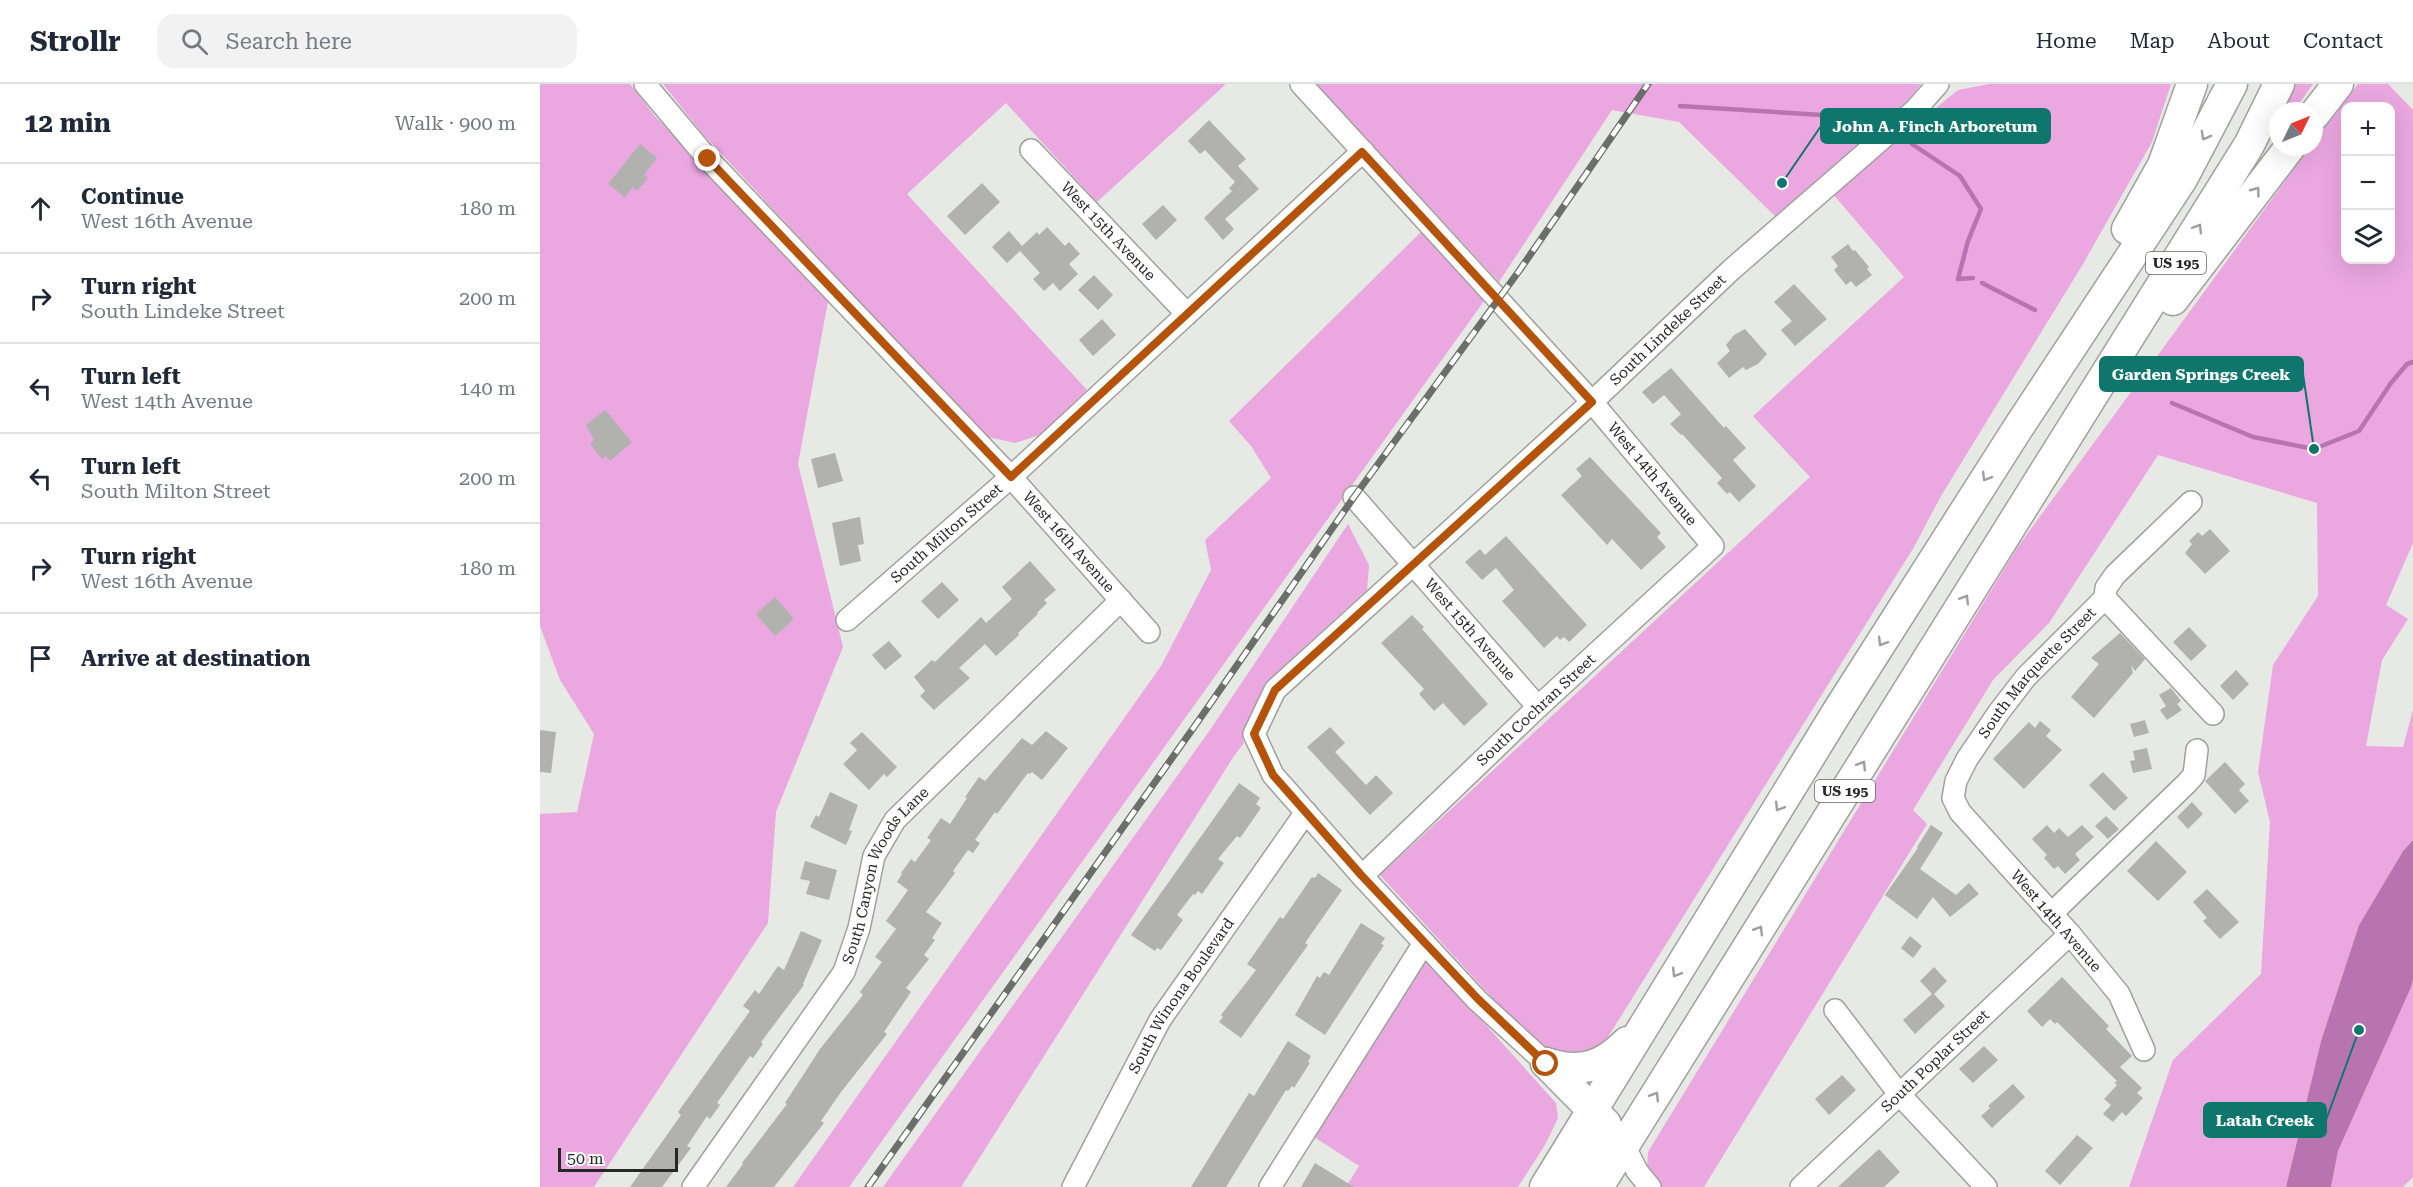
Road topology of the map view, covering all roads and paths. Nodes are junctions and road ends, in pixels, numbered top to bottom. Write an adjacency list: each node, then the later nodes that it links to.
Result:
1 (645, 84): 16 (street, West 16th Avenue)
2 (1301, 84): 10 (street, West 14th Avenue)
3 (1938, 84): 13 (street, South Lindeke Street)
4 (2192, 84): 14 (highway)
5 (2232, 84): 14 (highway, US 195, one-way to 14)
6 (2278, 84): 15 (highway, US 195, one-way to 6)
7 (2338, 84): 8 (highway)
8 (2323, 103)
9 (1030, 150): 12 (street, West 15th Avenue)
10 (1362, 152): 12 (street, South Milton Street); 13 (street, West 14th Avenue)
11 (2283, 156): 15 (highway, US 195, one-way to 11)
12 (1187, 314): 16 (street, South Milton Street)
13 (1592, 402): 19 (street, West 14th Avenue); 20 (street, South Lindeke Street)
14 (2018, 428): 35 (highway, US 195, one-way to 35)
15 (2068, 438): 39 (highway, US 195, one-way to 15)
16 (1011, 477): 22 (street, West 16th Avenue); 23 (street, South Milton Street)
17 (1354, 497): 20 (street, West 15th Avenue)
18 (2191, 502): 21 (street, South Marquette Street)
19 (1713, 546): 25 (street, South Cochran Street)
20 (1413, 564): 25 (street, West 15th Avenue); 29 (street, South Lindeke Street)
21 (2105, 598): 26 (street); 28 (street, South Marquette Street)
22 (1121, 600): 24 (street, West 16th Avenue); 40 (street, South Canyon Woods Lane)
23 (847, 620)
24 (1149, 632)
25 (1538, 707): 30 (street, South Cochran Street)
26 (2213, 714)
27 (2197, 750): 31 (street)
28 (1953, 803): 31 (street, West 14th Avenue)
29 (1306, 812): 30 (street); 41 (street, South Winona Boulevard)
30 (1362, 876): 33 (street)
31 (2051, 914): 32 (street, West 14th Avenue)
32 (2070, 934): 36 (street, West 14th Avenue); 38 (street, South Poplar Street)
33 (1424, 943): 37 (street); 42 (street)
34 (1835, 1010): 38 (street)
35 (1643, 1027): 37 (highway); 39 (highway, US 195)
36 (2144, 1050)
37 (1546, 1064): 39 (highway); 43 (highway)
38 (1899, 1094): 48 (street, South Poplar Street); 49 (street)
39 (1607, 1126): 44 (highway, US 195); 45 (highway); 46 (highway, US 195); 47 (street)
40 (693, 1187)
41 (1073, 1187)
42 (1269, 1187)
43 (1528, 1187)
44 (1545, 1187)
45 (1570, 1187)
46 (1599, 1187)
47 (1650, 1187)
48 (1801, 1187)
49 (1986, 1187)

